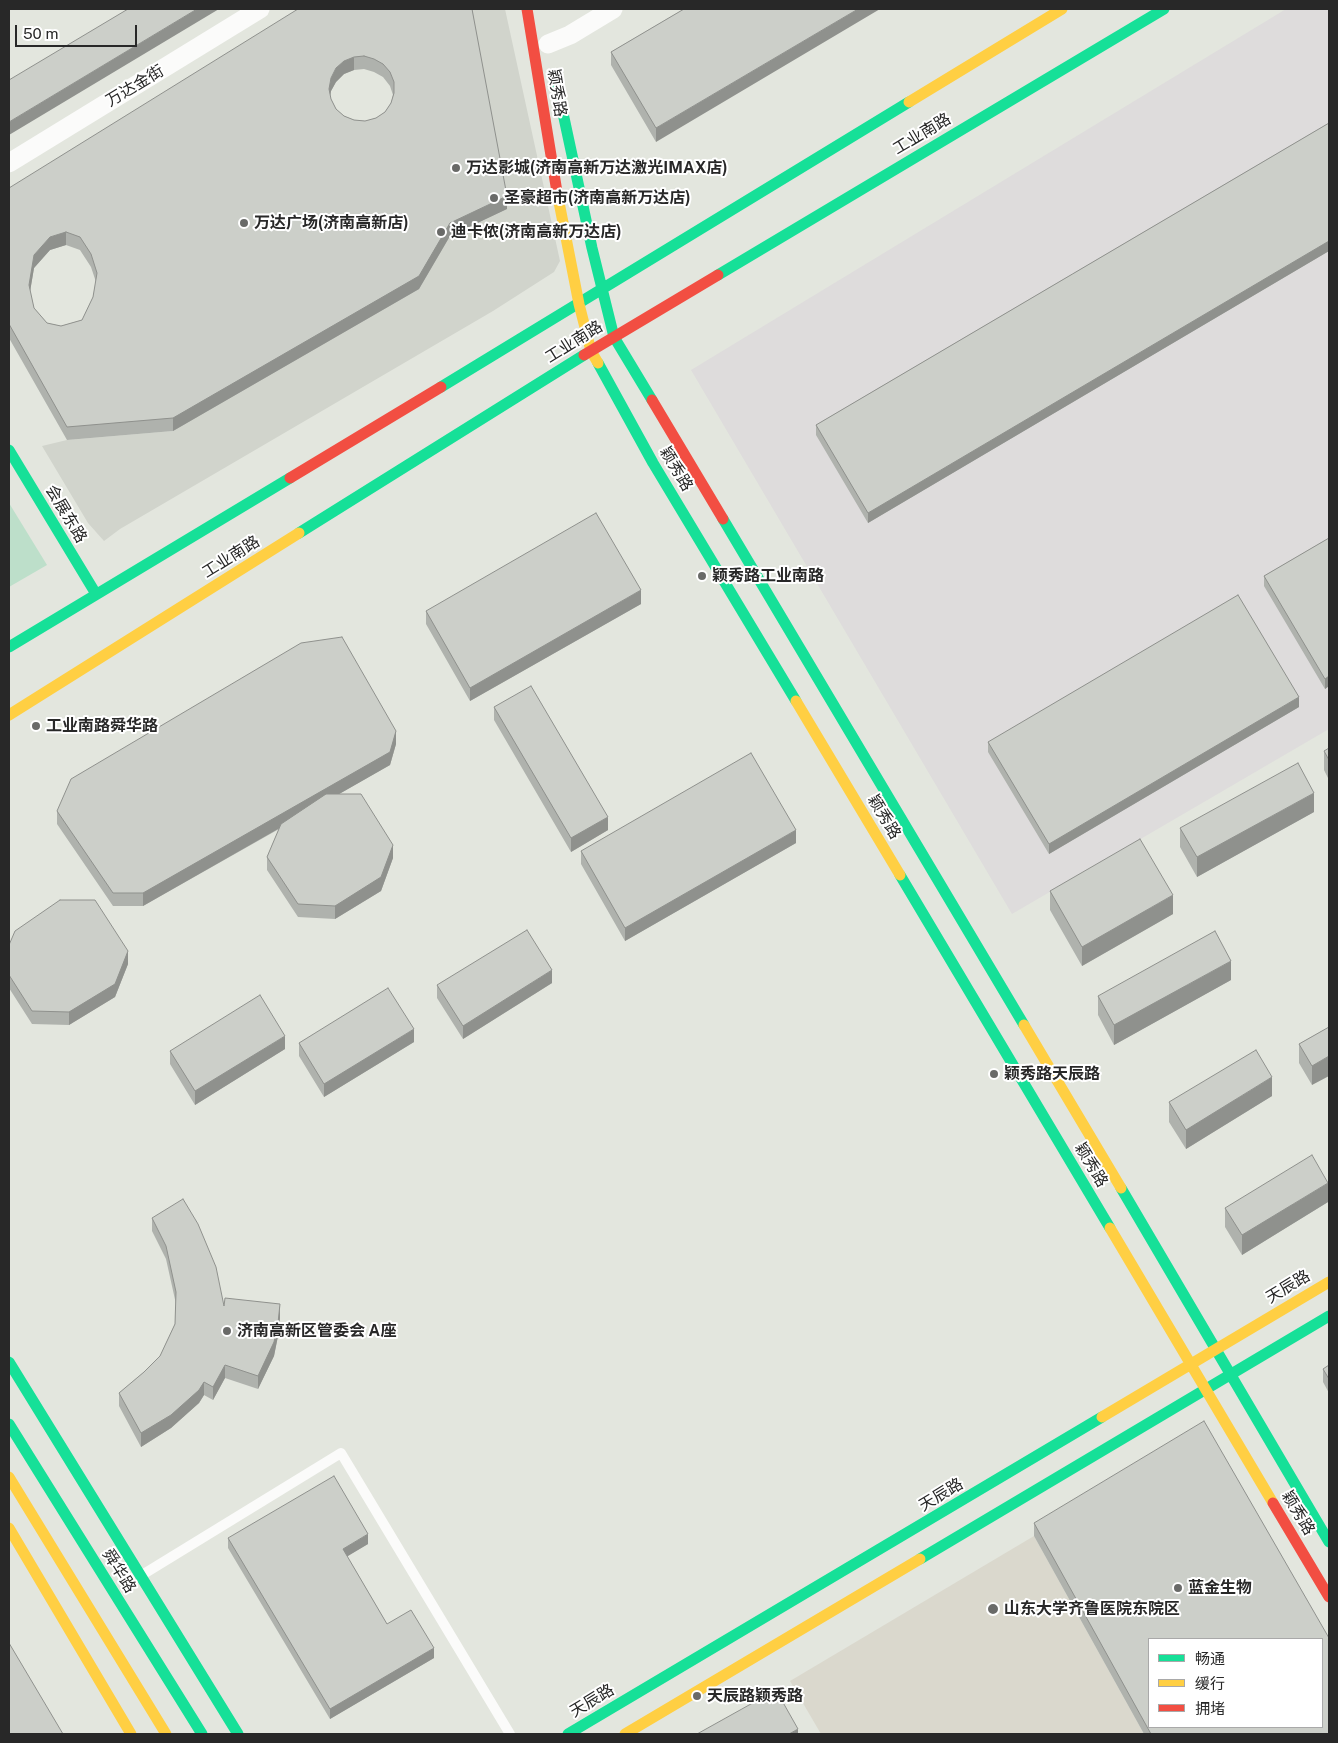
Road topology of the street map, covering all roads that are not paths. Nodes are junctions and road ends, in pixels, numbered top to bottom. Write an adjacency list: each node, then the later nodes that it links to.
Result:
1 (260, 9): 7 (street, 万达金街)
2 (528, 9): 9 (main road, 颖秀路)
3 (613, 9): 6 (street)
4 (1062, 9): 8 (main road, 工业南路)
5 (1164, 9): 10 (main road, 工业南路)
6 (549, 47): 8 (main road, 颖秀路)
7 (9, 163)
8 (602, 289): 9 (main road, 工业南路); 10 (main road, 颖秀路)
9 (579, 304): 11 (main road, 颖秀路); 13 (main road, 工业南路)
10 (614, 337): 11 (main road, 工业南路); 18 (main road, 颖秀路)
11 (591, 351): 15 (main road, 工业南路); 20 (main road, 颖秀路)
12 (9, 450): 13 (main road, 会展东路)
13 (96, 594): 14 (main road, 工业南路)
14 (9, 647)
15 (9, 715)
16 (1329, 1282): 18 (main road, 天辰路)
17 (1329, 1316): 21 (main road)
18 (1216, 1350): 20 (main road, 天辰路); 21 (main road, 颖秀路)
19 (9, 1362): 27 (main road)
20 (1191, 1365): 22 (main road, 颖秀路); 34 (main road, 天辰路)
21 (1230, 1375): 22 (main road); 26 (main road, 颖秀路)
22 (1206, 1390): 28 (main road, 颖秀路); 35 (main road)
23 (9, 1424): 31 (main road, 舜华路)
24 (9, 1477): 30 (main road)
25 (9, 1528): 29 (main road)
26 (1329, 1542)
27 (141, 1576): 32 (main road); 33 (lane)
28 (1329, 1597)
29 (131, 1734)
30 (166, 1734)
31 (202, 1734)
32 (238, 1734)
33 (510, 1734)
34 (568, 1734)
35 (625, 1734)

